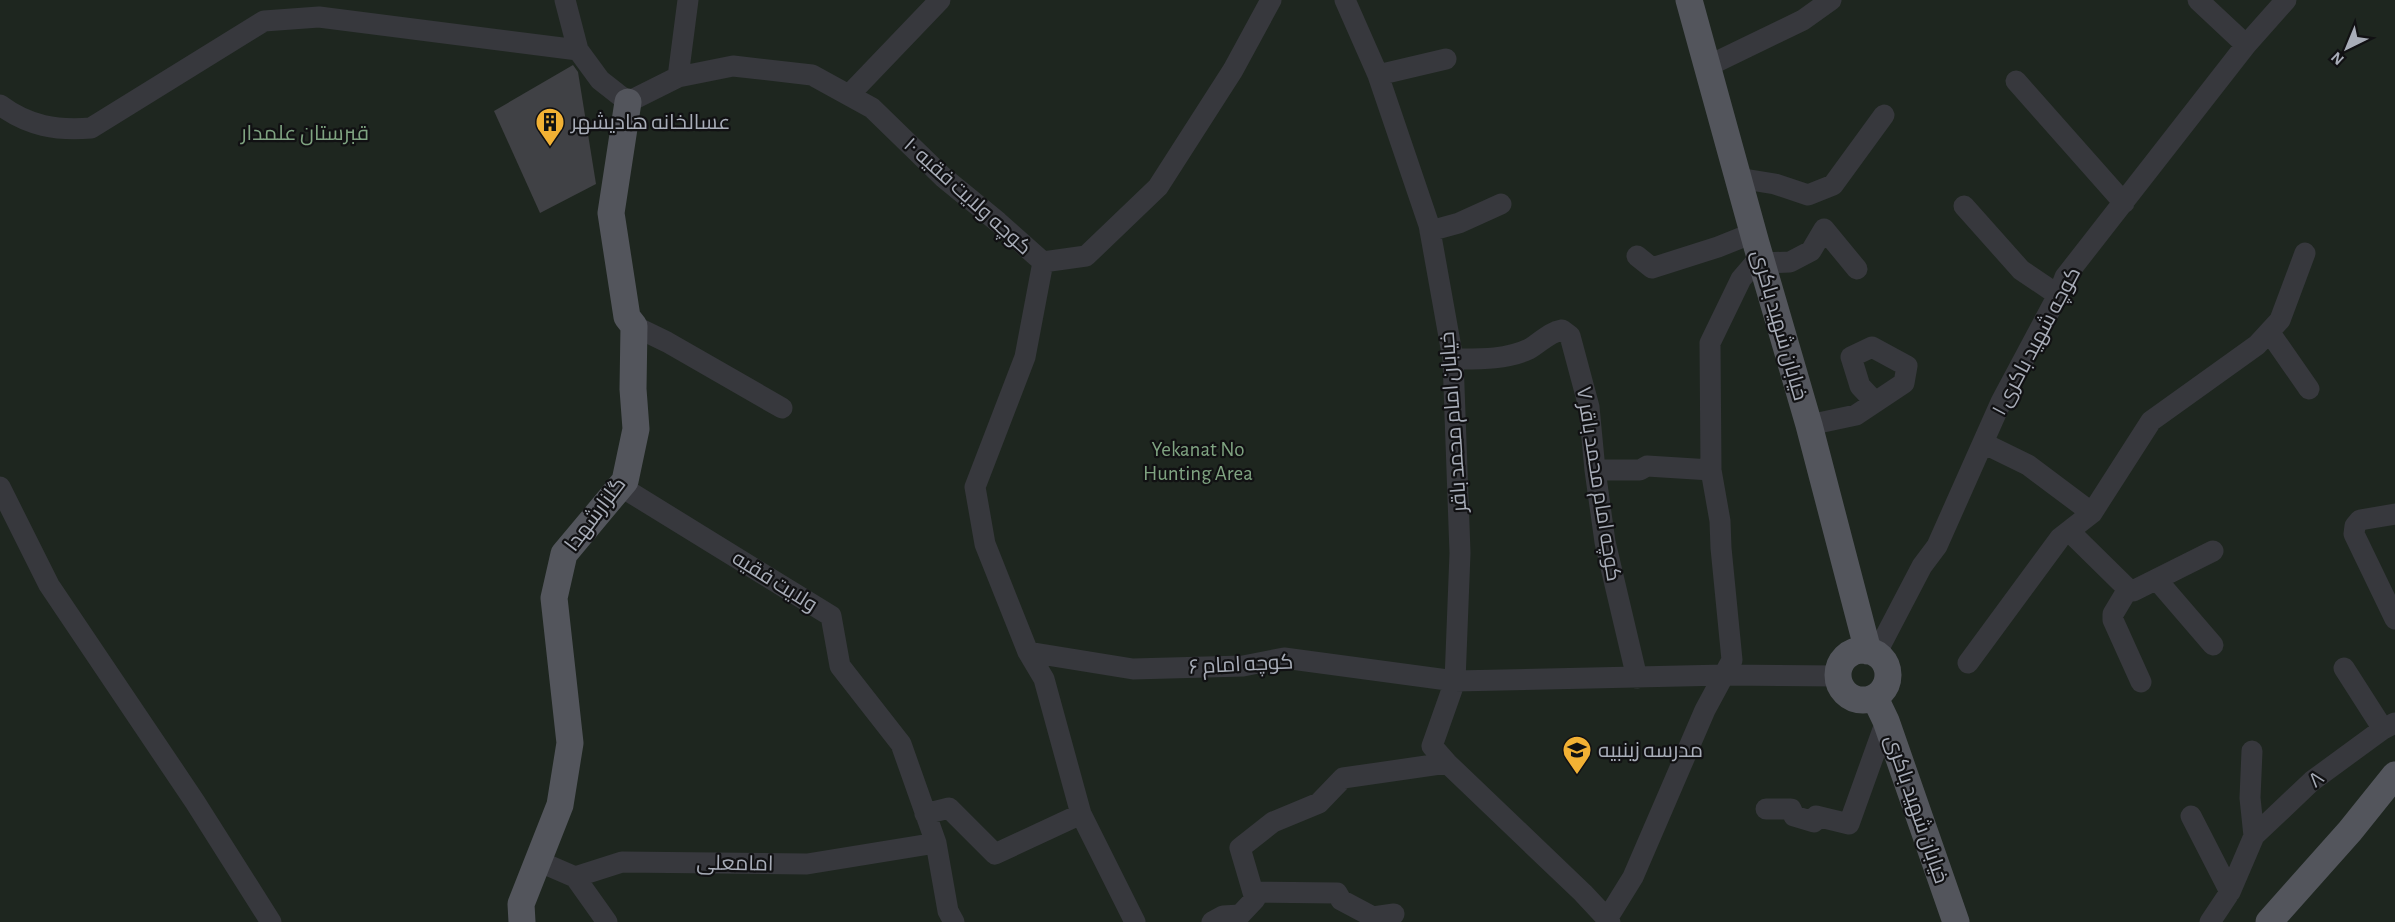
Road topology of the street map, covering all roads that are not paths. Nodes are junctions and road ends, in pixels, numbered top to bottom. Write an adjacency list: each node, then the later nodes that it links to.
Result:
1 (565, 0): 11 (street)
2 (688, 0): 15 (street)
3 (940, 0): 17 (street)
4 (1346, 0): 14 (street, خیابان امام محمد باقر)
5 (1689, 0): 13 (main road, خیابان شهید باکری)
6 (1831, 0): 13 (street)
7 (2198, 0): 10 (street)
8 (2286, 0): 10 (street, کوچه شهید باکری ۱)
9 (1261, 5): 29 (street, کوچه ولایت فقیه ۱۰)
10 (2246, 45): 22 (street, کوچه شهید باکری ۱)
11 (579, 50): 18 (street); 19 (street)
12 (1446, 59): 14 (street)
13 (1708, 66): 21 (main road, خیابان شهید باکری)
14 (1378, 75): 25 (street, خیابان امام محمد باقر)
15 (678, 77): 17 (street, کوچه ولایت فقیه ۱۰); 18 (street, کوچه ولایت فقیه ۱۰)
16 (2016, 81): 22 (street)
17 (849, 95): 29 (street, کوچه ولایت فقیه ۱۰)
18 (628, 102): 32 (main road, گلزارشهدا)
19 (0, 105)
20 (1884, 115): 21 (street)
21 (1738, 178): 26 (main road, خیابان شهید باکری)
22 (2124, 203): 31 (street, کوچه شهید باکری ۱)
23 (1501, 204): 25 (street)
24 (1964, 206): 31 (street)
25 (1430, 231): 34 (street, خیابان امام محمد باقر)
26 (1758, 251): 28 (street); 30 (street); 38 (main road, خیابان شهید باکری); 41 (street)
27 (2305, 254): 33 (street)
28 (1637, 256)
29 (1043, 262): 52 (street)
30 (1857, 269)
31 (2058, 295): 39 (street, کوچه شهید باکری ۱)
32 (634, 326): 37 (street); 42 (main road, گلزارشهدا)
33 (2270, 333): 35 (street); 44 (street)
34 (1453, 359): 40 (street, کوچه امام محمد باقر ۷); 59 (street, خیابان امام محمد باقر)
35 (2309, 389)
36 (1875, 402): 38 (street)
37 (782, 408)
38 (1809, 425): 53 (main road, خیابان شهید باکری)
39 (1983, 443): 44 (street); 53 (street, کوچه شهید باکری ۱)
40 (1595, 470): 41 (street); 58 (street, کوچه امام محمد باقر ۷)
41 (1711, 470): 56 (street)
42 (620, 486): 67 (street, ولایت فقیه); 72 (main road, گلزارشهدا)
43 (0, 487): 78 (street)
44 (2092, 513): 46 (street)
45 (2395, 514): 50 (street)
46 (2069, 531): 49 (street); 54 (street)
47 (2213, 551): 48 (street)
48 (2157, 580): 49 (street); 51 (street)
49 (2128, 590): 60 (street)
50 (2395, 618)
51 (2214, 645)
52 (1028, 652): 59 (street, کوچه امام ۶); 68 (street)
53 (1872, 652): 57 (main road); 61 (main road, خیابان شهید باکری)
54 (1968, 663)
55 (2344, 668): 62 (street)
56 (1725, 675): 57 (street, کوچه امام ۶); 58 (street, کوچه امام ۶); 77 (street)
57 (1838, 676): 61 (main road)
58 (1638, 678): 59 (street, کوچه امام ۶)
59 (1455, 681): 64 (street, خیابان امام محمد باقر)
60 (2141, 682)
61 (1880, 710): 66 (street); 84 (main road, خیابان شهید باکری)
62 (2389, 726): 70 (street, ۸)
63 (2252, 751): 70 (street)
64 (1447, 763): 74 (street); 77 (street)
65 (2395, 775): 86 (main road)
66 (1766, 808)
67 (925, 814): 68 (street); 71 (street, ولایت فقیه)
68 (1081, 814): 82 (street)
69 (2191, 816): 75 (street)
70 (2254, 836): 75 (street)
71 (936, 843): 73 (street, امامعلی); 81 (street, ولایت فقیه)
72 (538, 861): 73 (street); 79 (main road, گلزارشهدا)
73 (574, 877): 80 (street)
74 (1253, 892): 76 (street); 83 (street)
75 (2230, 892): 85 (street)
76 (1394, 914)
77 (1608, 920)
78 (271, 922)
79 (522, 922)
80 (607, 922)
81 (954, 922)
82 (1135, 922)
83 (1212, 922)
84 (1956, 922)
85 (2210, 922)
86 (2269, 922)

